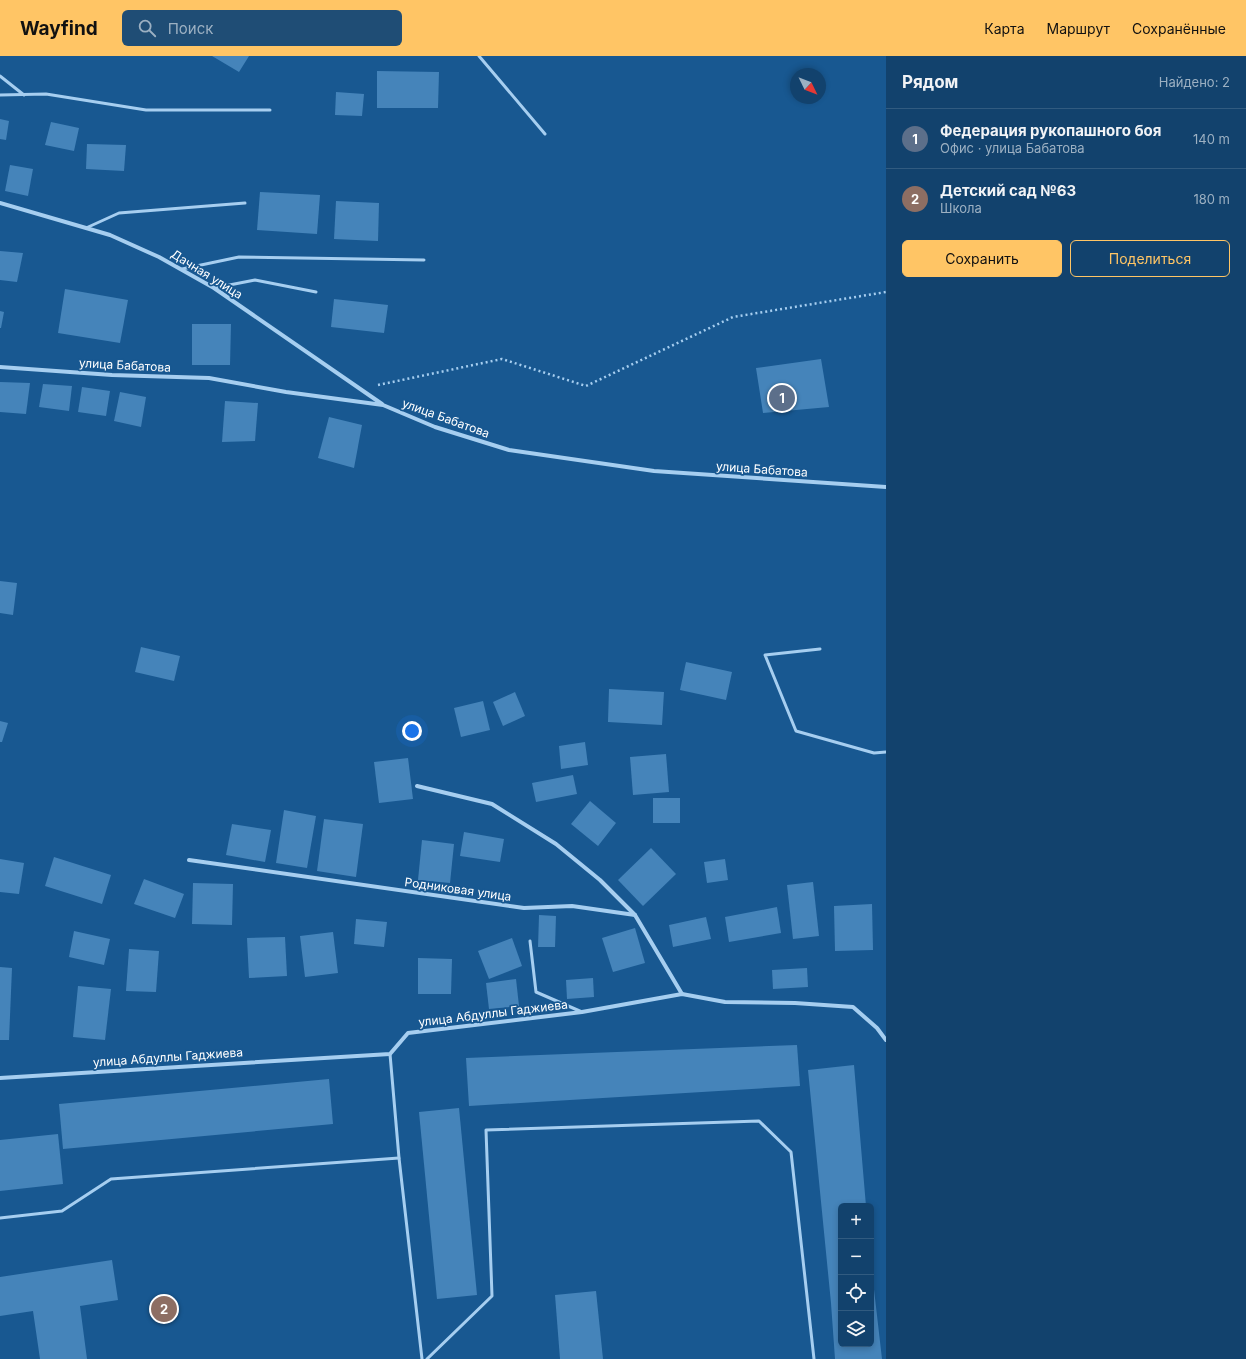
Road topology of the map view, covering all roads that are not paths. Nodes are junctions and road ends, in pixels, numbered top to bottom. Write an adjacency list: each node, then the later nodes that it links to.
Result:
1 (479, 56): 6 (lane)
2 (0, 76): 3 (lane)
3 (24, 94): 4 (lane); 5 (lane)
4 (0, 95)
5 (270, 110)
6 (545, 134)
7 (0, 203): 9 (street, Дачная улица)
8 (245, 203): 9 (lane)
9 (86, 228): 11 (street, Дачная улица)
10 (424, 260): 11 (lane)
11 (182, 269): 12 (street, Дачная улица)
12 (214, 288): 13 (lane); 15 (street, Дачная улица)
13 (316, 292)
14 (0, 367): 15 (street, улица Бабатова)
15 (383, 405): 16 (street, улица Бабатова)
16 (886, 487)
17 (820, 649): 18 (lane)
18 (886, 752)
19 (417, 786): 21 (street)
20 (189, 860): 21 (street, Родниковая улица)
21 (635, 915): 23 (street)
22 (530, 941): 24 (lane)
23 (682, 994): 24 (street, улица Абдуллы Гаджиева); 25 (street, улица Абдуллы Гаджиева)
24 (582, 1012): 26 (street, улица Абдуллы Гаджиева)
25 (886, 1040)
26 (390, 1054): 27 (street, улица Абдуллы Гаджиева); 28 (lane)
27 (0, 1078)
28 (399, 1158): 29 (lane); 30 (lane)
29 (0, 1218)
30 (422, 1359)
31 (427, 1359): 32 (lane)
32 (814, 1359)

